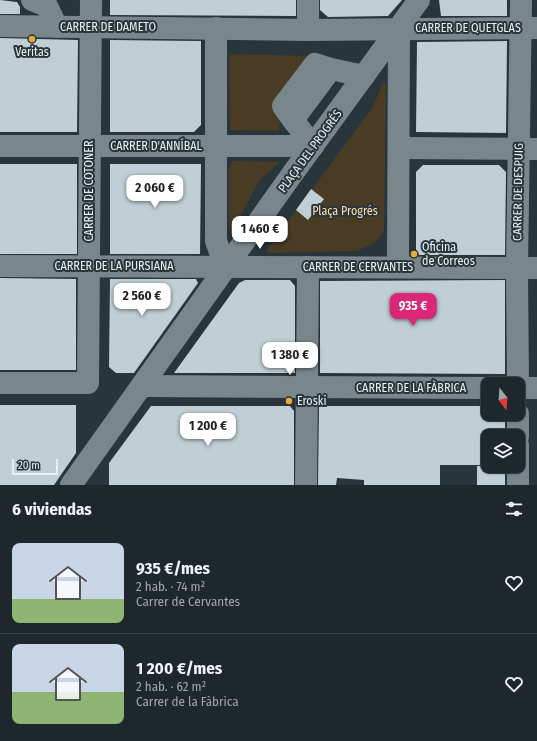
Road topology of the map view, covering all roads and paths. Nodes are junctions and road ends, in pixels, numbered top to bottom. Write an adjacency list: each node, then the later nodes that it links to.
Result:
1 (32, 0): 7 (street)
2 (91, 0): 8 (street, CARRER DE COTONER)
3 (308, 0): 12 (street)
4 (420, 0): 10 (street, PLAÇA DEL PROGRÉS)
5 (521, 0): 11 (street, CARRER DE DESPUIG)
6 (0, 26): 7 (street, CARRER DE DAMETO)
7 (57, 27): 8 (street, CARRER DE DAMETO)
8 (90, 27): 9 (street, CARRER DE DAMETO); 15 (street, CARRER DE COTONER)
9 (216, 28): 12 (street); 16 (street)
10 (399, 28): 11 (street, CARRER DE QUETGLAS); 12 (street); 13 (street, PLAÇA DEL PROGRÉS); 18 (street)
11 (529, 28): 19 (street, CARRER DE DESPUIG)
12 (308, 30)
13 (364, 76): 17 (street, PLAÇA DEL PROGRÉS); 17 (street)
14 (0, 146): 15 (street, CARRER D'ANNÍBAL)
15 (89, 146): 16 (street, CARRER D'ANNÍBAL); 21 (street, CARRER DE COTONER)
16 (216, 146): 17 (street, CARRER D'ANNÍBAL); 22 (street)
17 (313, 146): 22 (street, PLAÇA DEL PROGRÉS)
18 (399, 148): 19 (street); 24 (street)
19 (528, 149): 25 (street, CARRER DE DESPUIG)
20 (0, 266): 21 (street, CARRER DE LA PURSIANA)
21 (88, 266): 22 (street, CARRER DE LA PURSIANA); 27 (street, CARRER DE COTONER)
22 (228, 266): 23 (street, CARRER DE CERVANTES); 28 (street, PLAÇA DEL PROGRÉS)
23 (308, 267): 24 (street, CARRER DE CERVANTES); 29 (street)
24 (398, 267): 25 (street, CARRER DE CERVANTES)
25 (527, 268): 26 (street, CARRER DE DESPUIG)
26 (519, 377)
27 (0, 383)
28 (143, 386): 29 (street, CARRER DE LA FÀBRICA); 34 (street, PLAÇA DEL PROGRÉS)
29 (307, 387): 30 (street, CARRER DE LA FÀBRICA); 35 (street)
30 (481, 388)
31 (525, 388): 32 (street)
32 (537, 388)
33 (518, 473): 36 (street)
34 (71, 485)
35 (306, 485)
36 (518, 485)

